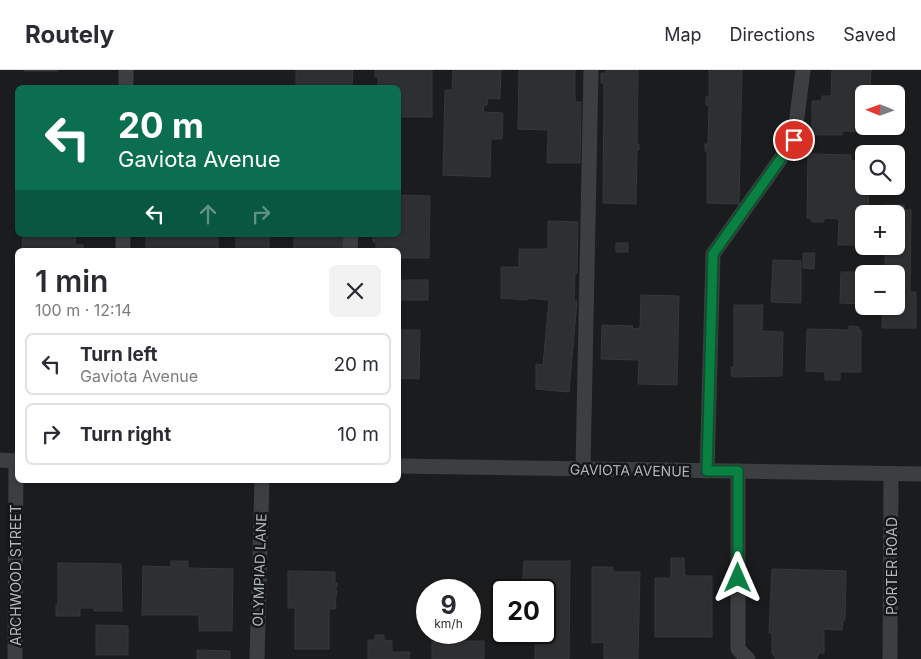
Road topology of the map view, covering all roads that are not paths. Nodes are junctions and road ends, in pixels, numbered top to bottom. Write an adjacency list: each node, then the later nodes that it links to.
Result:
1 (126, 70): 4 (street)
2 (591, 70): 8 (street)
3 (803, 70): 9 (street)
4 (126, 85)
5 (0, 460): 6 (street)
6 (15, 460)
7 (401, 466): 8 (street, GAVIOTA AVENUE)
8 (583, 469): 9 (street, GAVIOTA AVENUE)
9 (707, 471): 10 (street, GAVIOTA AVENUE)
10 (738, 471): 11 (street, GAVIOTA AVENUE); 17 (street)
11 (891, 474): 12 (street, GAVIOTA AVENUE); 18 (street, PORTER ROAD)
12 (921, 474)
13 (17, 483): 15 (street, ARCHWOOD STREET)
14 (262, 483): 16 (street, OLYMPIAD LANE)
15 (15, 659)
16 (257, 659)
17 (748, 659)
18 (890, 659)

